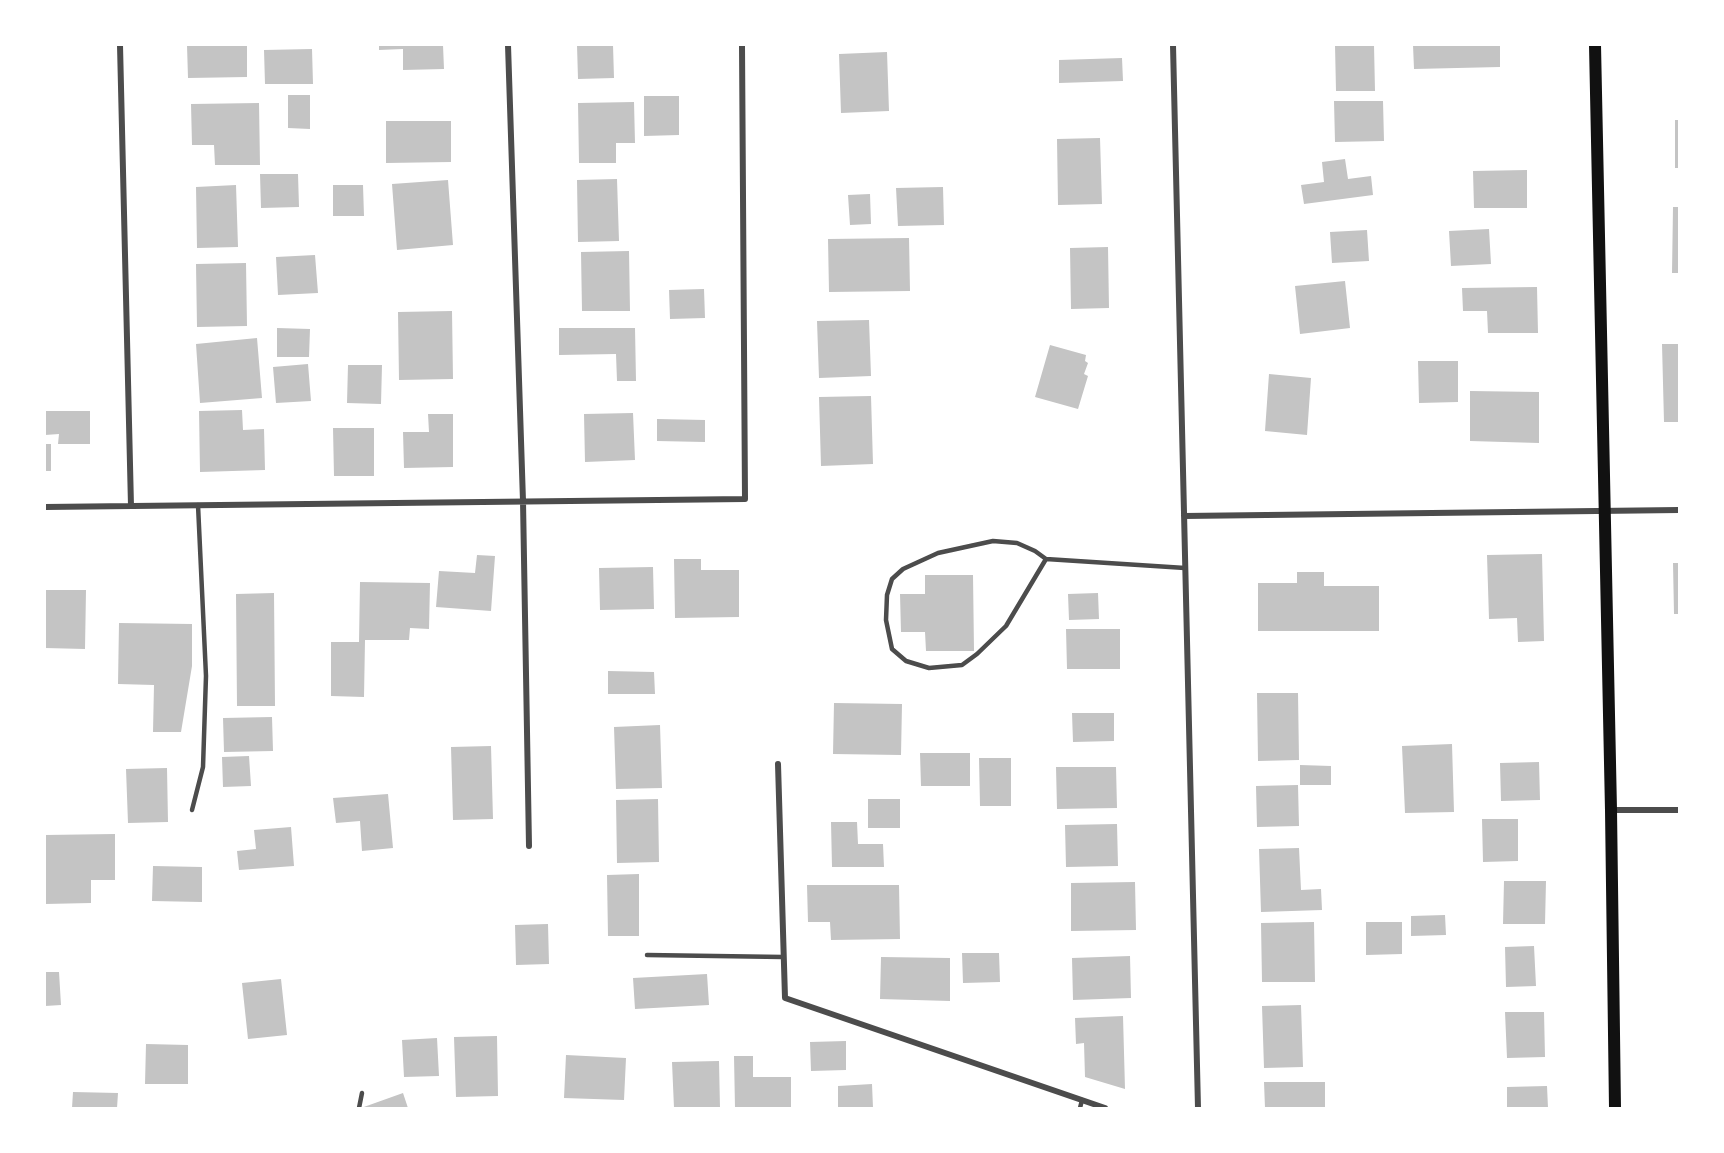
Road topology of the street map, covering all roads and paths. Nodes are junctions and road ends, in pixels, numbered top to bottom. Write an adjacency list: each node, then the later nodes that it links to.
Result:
1 (120, 45): 8 (street)
2 (508, 45): 6 (street)
3 (742, 45): 6 (street)
4 (1173, 45): 12 (street)
5 (1595, 45): 10 (main road)
6 (523, 501): 7 (street); 19 (street)
7 (198, 505): 8 (street); 16 (lane)
8 (131, 506): 9 (street)
9 (45, 507)
10 (1604, 510): 11 (street); 12 (street); 17 (main road)
11 (1679, 510)
12 (1184, 516): 14 (street)
13 (1046, 559): 13 (lane); 14 (lane)
14 (1185, 567): 27 (street)
15 (778, 764): 21 (street)
16 (192, 810)
17 (1611, 810): 18 (street); 28 (main road)
18 (1679, 810)
19 (529, 846)
20 (647, 955): 21 (lane)
21 (783, 957): 23 (street)
22 (362, 1093): 24 (lane)
23 (1082, 1100): 25 (lane); 26 (street)
24 (359, 1108)
25 (1080, 1108)
26 (1105, 1108)
27 (1198, 1108)
28 (1614, 1108)

